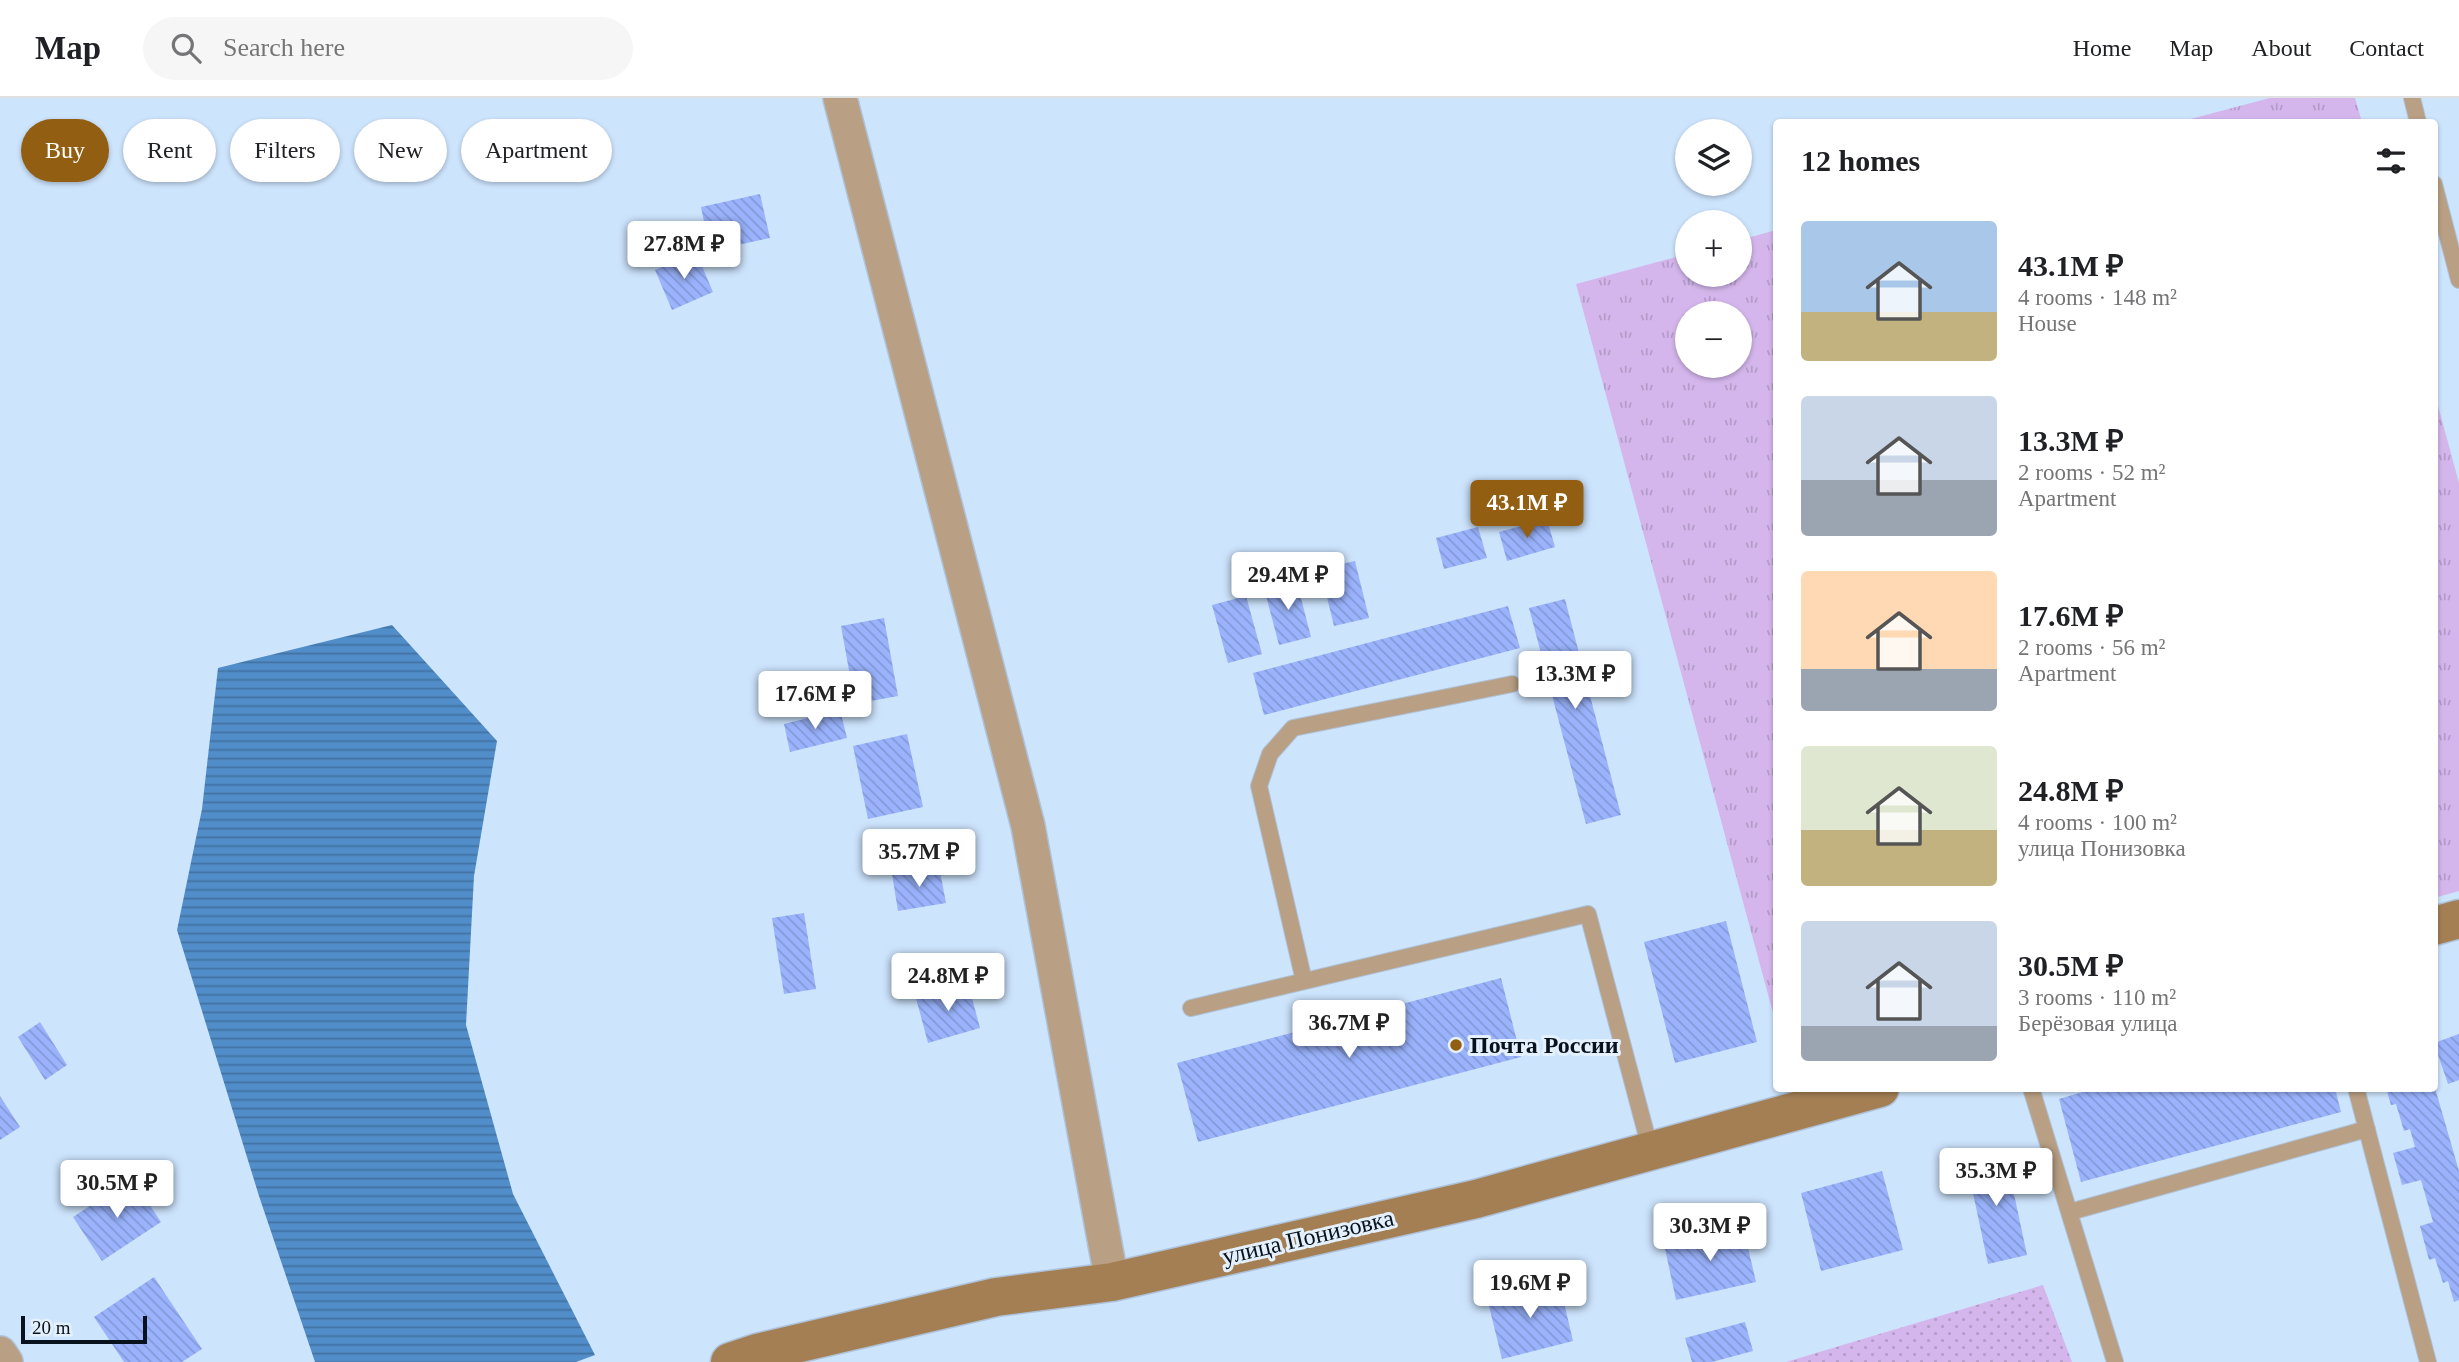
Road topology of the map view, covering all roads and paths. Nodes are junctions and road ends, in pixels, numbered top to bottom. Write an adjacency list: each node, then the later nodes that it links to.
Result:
1 (840, 98): 17 (street)
2 (2412, 98): 3 (lane)
3 (2417, 119)
4 (2438, 199): 5 (lane)
5 (2459, 280)
6 (1512, 684): 9 (lane)
7 (2459, 919): 8 (main road)
8 (2438, 925)
9 (1304, 981): 10 (lane); 15 (lane)
10 (1191, 1008)
11 (1866, 1092): 15 (main road, улица Понизовка)
12 (2032, 1092): 16 (lane)
13 (2357, 1092): 14 (lane)
14 (2367, 1129): 16 (lane); 22 (lane)
15 (1651, 1152): 17 (main road, улица Понизовка)
16 (2070, 1212): 21 (lane)
17 (1112, 1282): 20 (main road, улица Понизовка)
18 (0, 1353): 19 (street)
19 (6, 1362)
20 (730, 1362)
21 (2116, 1362)
22 (2428, 1362)

